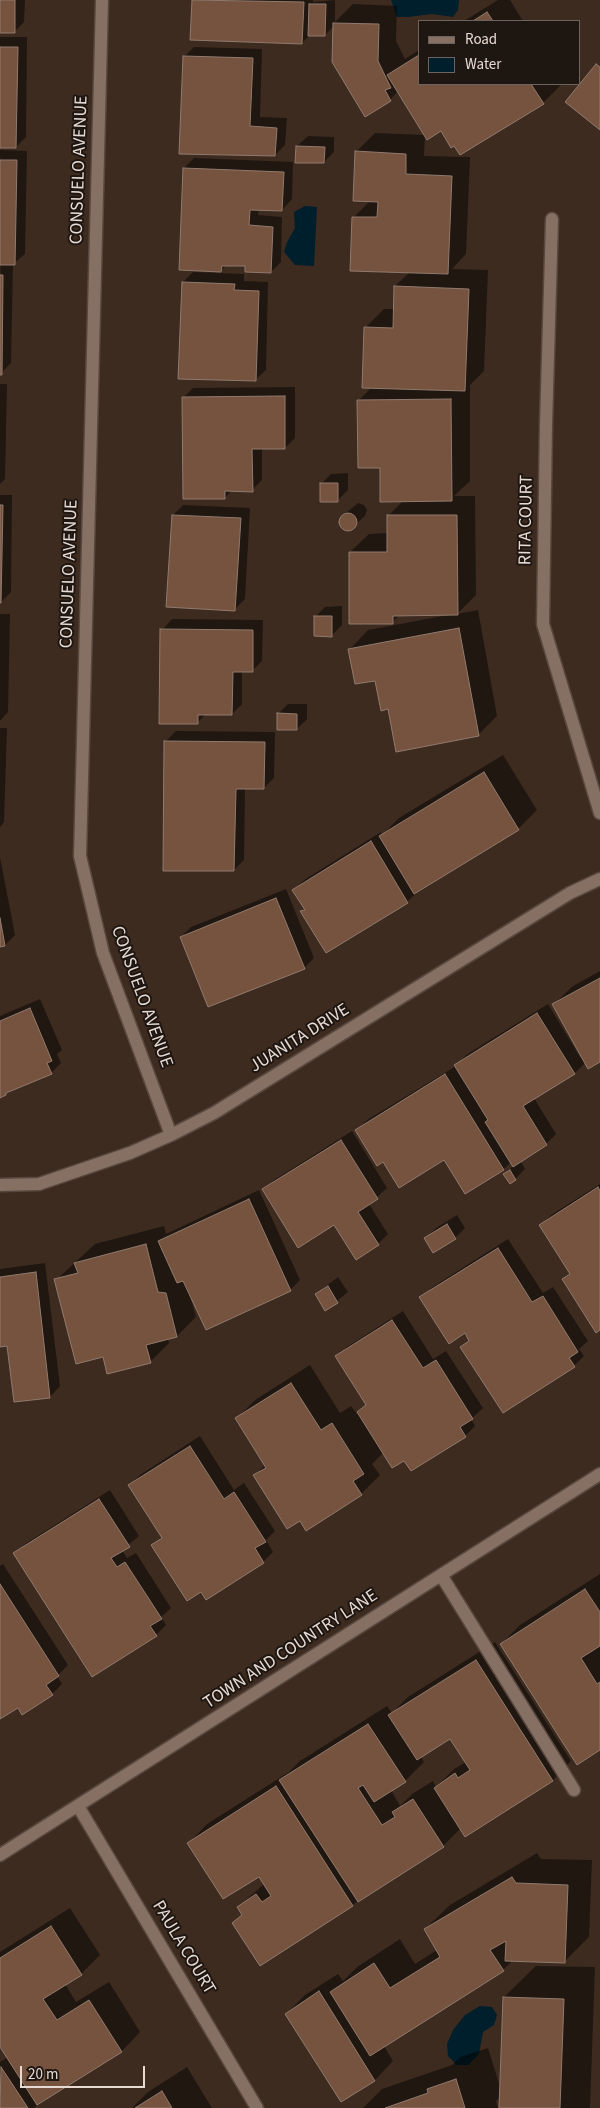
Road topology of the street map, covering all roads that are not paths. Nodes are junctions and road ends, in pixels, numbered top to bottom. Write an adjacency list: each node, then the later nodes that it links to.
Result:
1 (102, 0): 5 (street, CONSUELO AVENUE)
2 (552, 219): 3 (street, RITA COURT)
3 (600, 813)
4 (600, 879): 5 (street, JUANITA DRIVE)
5 (171, 1135): 6 (street, JUANITA DRIVE)
6 (0, 1185)
7 (600, 1474): 8 (street, TOWN AND COUNTRY LANE)
8 (441, 1575): 9 (street); 10 (street, TOWN AND COUNTRY LANE)
9 (574, 1790)
10 (78, 1806): 11 (street, TOWN AND COUNTRY LANE); 12 (street, PAULA COURT)
11 (0, 1855)
12 (257, 2108)

